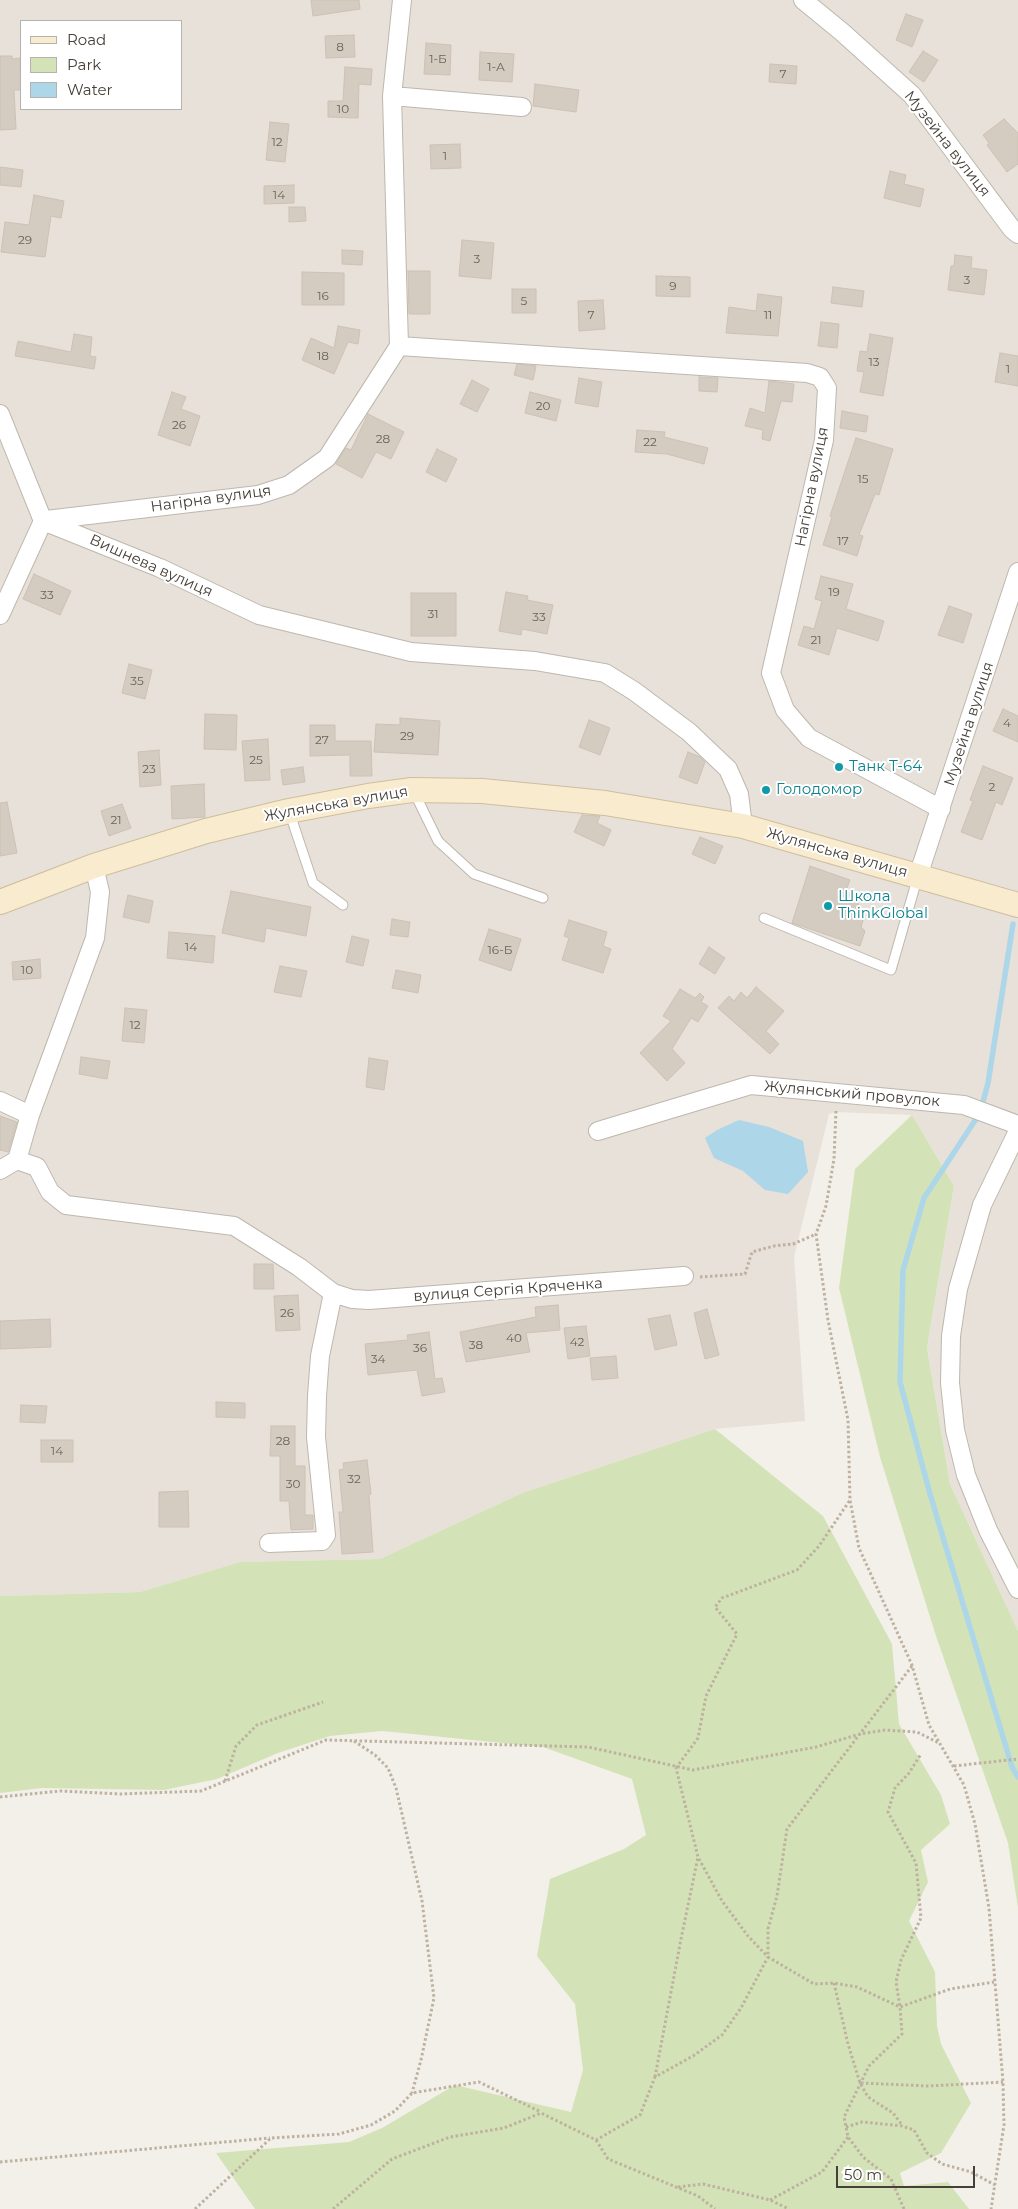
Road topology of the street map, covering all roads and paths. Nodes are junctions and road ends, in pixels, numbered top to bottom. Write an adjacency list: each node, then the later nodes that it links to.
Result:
1 (402, 0): 3 (street)
2 (803, 0): 5 (street, Музейна вулиця)
3 (392, 96): 4 (street); 6 (street)
4 (522, 107)
5 (1018, 234)
6 (398, 346): 8 (street, Нагірна вулиця); 12 (street, Нагірна вулиця)
7 (0, 414): 8 (street)
8 (43, 520): 10 (street); 14 (street, Вишнева вулиця)
9 (1018, 572): 12 (street, Музейна вулиця)
10 (0, 615)
11 (412, 790): 13 (street, Жулянська вулиця); 14 (street, Жулянська вулиця); 17 (lane)
12 (941, 809): 16 (street, Музейна вулиця)
13 (289, 811): 15 (street, Жулянська вулиця); 19 (lane)
14 (743, 826): 16 (street, Жулянська вулиця)
15 (94, 866): 18 (street, Жулянська вулиця); 24 (street)
16 (918, 876): 20 (street, Жулянська вулиця); 21 (lane)
17 (543, 898)
18 (0, 902)
19 (344, 905)
20 (1018, 905)
21 (764, 918)
22 (849, 1095): 25 (street, Жулянський провулок); 26 (street, Жулянський провулок); 30 (path)
23 (0, 1102): 24 (street)
24 (30, 1115): 28 (street)
25 (1018, 1126)
26 (598, 1131)
27 (1018, 1131): 35 (street)
28 (17, 1160): 29 (street); 32 (street, вулиця Сергія Кряченка)
29 (0, 1170)
30 (816, 1234): 31 (path); 33 (path)
31 (684, 1276): 32 (street, вулиця Сергія Кряченка)
32 (333, 1292): 34 (street)
33 (850, 1500): 36 (path); 44 (path)
34 (270, 1543)
35 (1018, 1588)
36 (912, 1665): 38 (path); 40 (path)
37 (323, 1702): 45 (path)
38 (860, 1734): 40 (path); 44 (path); 48 (path)
39 (352, 1740): 44 (path); 45 (path); 55 (path)
40 (939, 1742): 43 (path)
41 (921, 1754): 51 (path)
42 (1018, 1759): 43 (path)
43 (954, 1766): 49 (path)
44 (676, 1768): 47 (path)
45 (224, 1782): 46 (path)
46 (0, 1797)
47 (698, 1857): 48 (path); 52 (path)
48 (768, 1958): 50 (path); 52 (path)
49 (994, 1982): 51 (path); 53 (path)
50 (834, 1983): 51 (path); 54 (path)
51 (900, 2007): 54 (path)
52 (655, 2077): 61 (path)
53 (1003, 2082): 54 (path); 63 (path)
54 (860, 2083): 57 (path); 58 (path)
55 (412, 2093): 56 (path); 60 (path)
56 (541, 2112): 61 (path); 67 (path)
57 (902, 2126): 58 (path); 63 (path)
58 (846, 2127): 59 (path)
59 (848, 2137): 65 (path); 70 (path)
60 (271, 2138): 62 (path); 66 (path)
61 (596, 2140): 64 (path)
62 (0, 2162)
63 (995, 2185): 71 (path)
64 (677, 2187): 65 (path); 68 (path)
65 (770, 2200): 69 (path)
66 (195, 2209)
67 (334, 2209)
68 (715, 2209)
69 (788, 2209)
70 (904, 2209)
71 (990, 2209)

